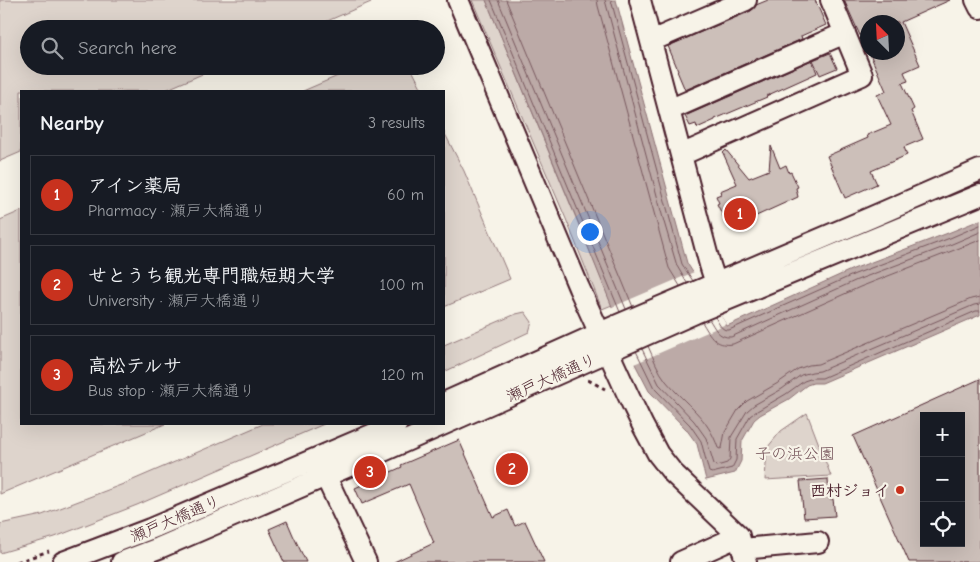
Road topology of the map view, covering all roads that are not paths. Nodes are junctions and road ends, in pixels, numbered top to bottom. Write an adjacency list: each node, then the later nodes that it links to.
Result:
1 (458, 0): 15 (street)
2 (640, 0): 8 (street)
3 (746, 0): 8 (street)
4 (830, 0): 7 (street)
5 (976, 0): 6 (street)
6 (980, 8)
7 (844, 33): 9 (street); 10 (street)
8 (651, 41): 9 (street)
9 (669, 110): 10 (street)
10 (681, 156): 13 (street)
11 (980, 170): 13 (street, 瀬戸大橋通り)
12 (980, 195): 14 (street, 瀬戸大橋通り)
13 (710, 286): 14 (street); 15 (street, 瀬戸大橋通り)
14 (718, 304): 15 (street, 瀬戸大橋通り)
15 (613, 338): 16 (street, 瀬戸大橋通り); 17 (street, 瀬戸大橋通り); 22 (street)
16 (445, 404)
17 (445, 424)
18 (395, 425): 23 (street, 瀬戸大橋通り)
19 (443, 425): 20 (street, 瀬戸大橋通り)
20 (326, 477): 24 (street, 瀬戸大橋通り); 25 (street)
21 (818, 542): 22 (street)
22 (742, 549): 26 (street)
23 (63, 562)
24 (122, 562)
25 (366, 562)
26 (681, 562)

